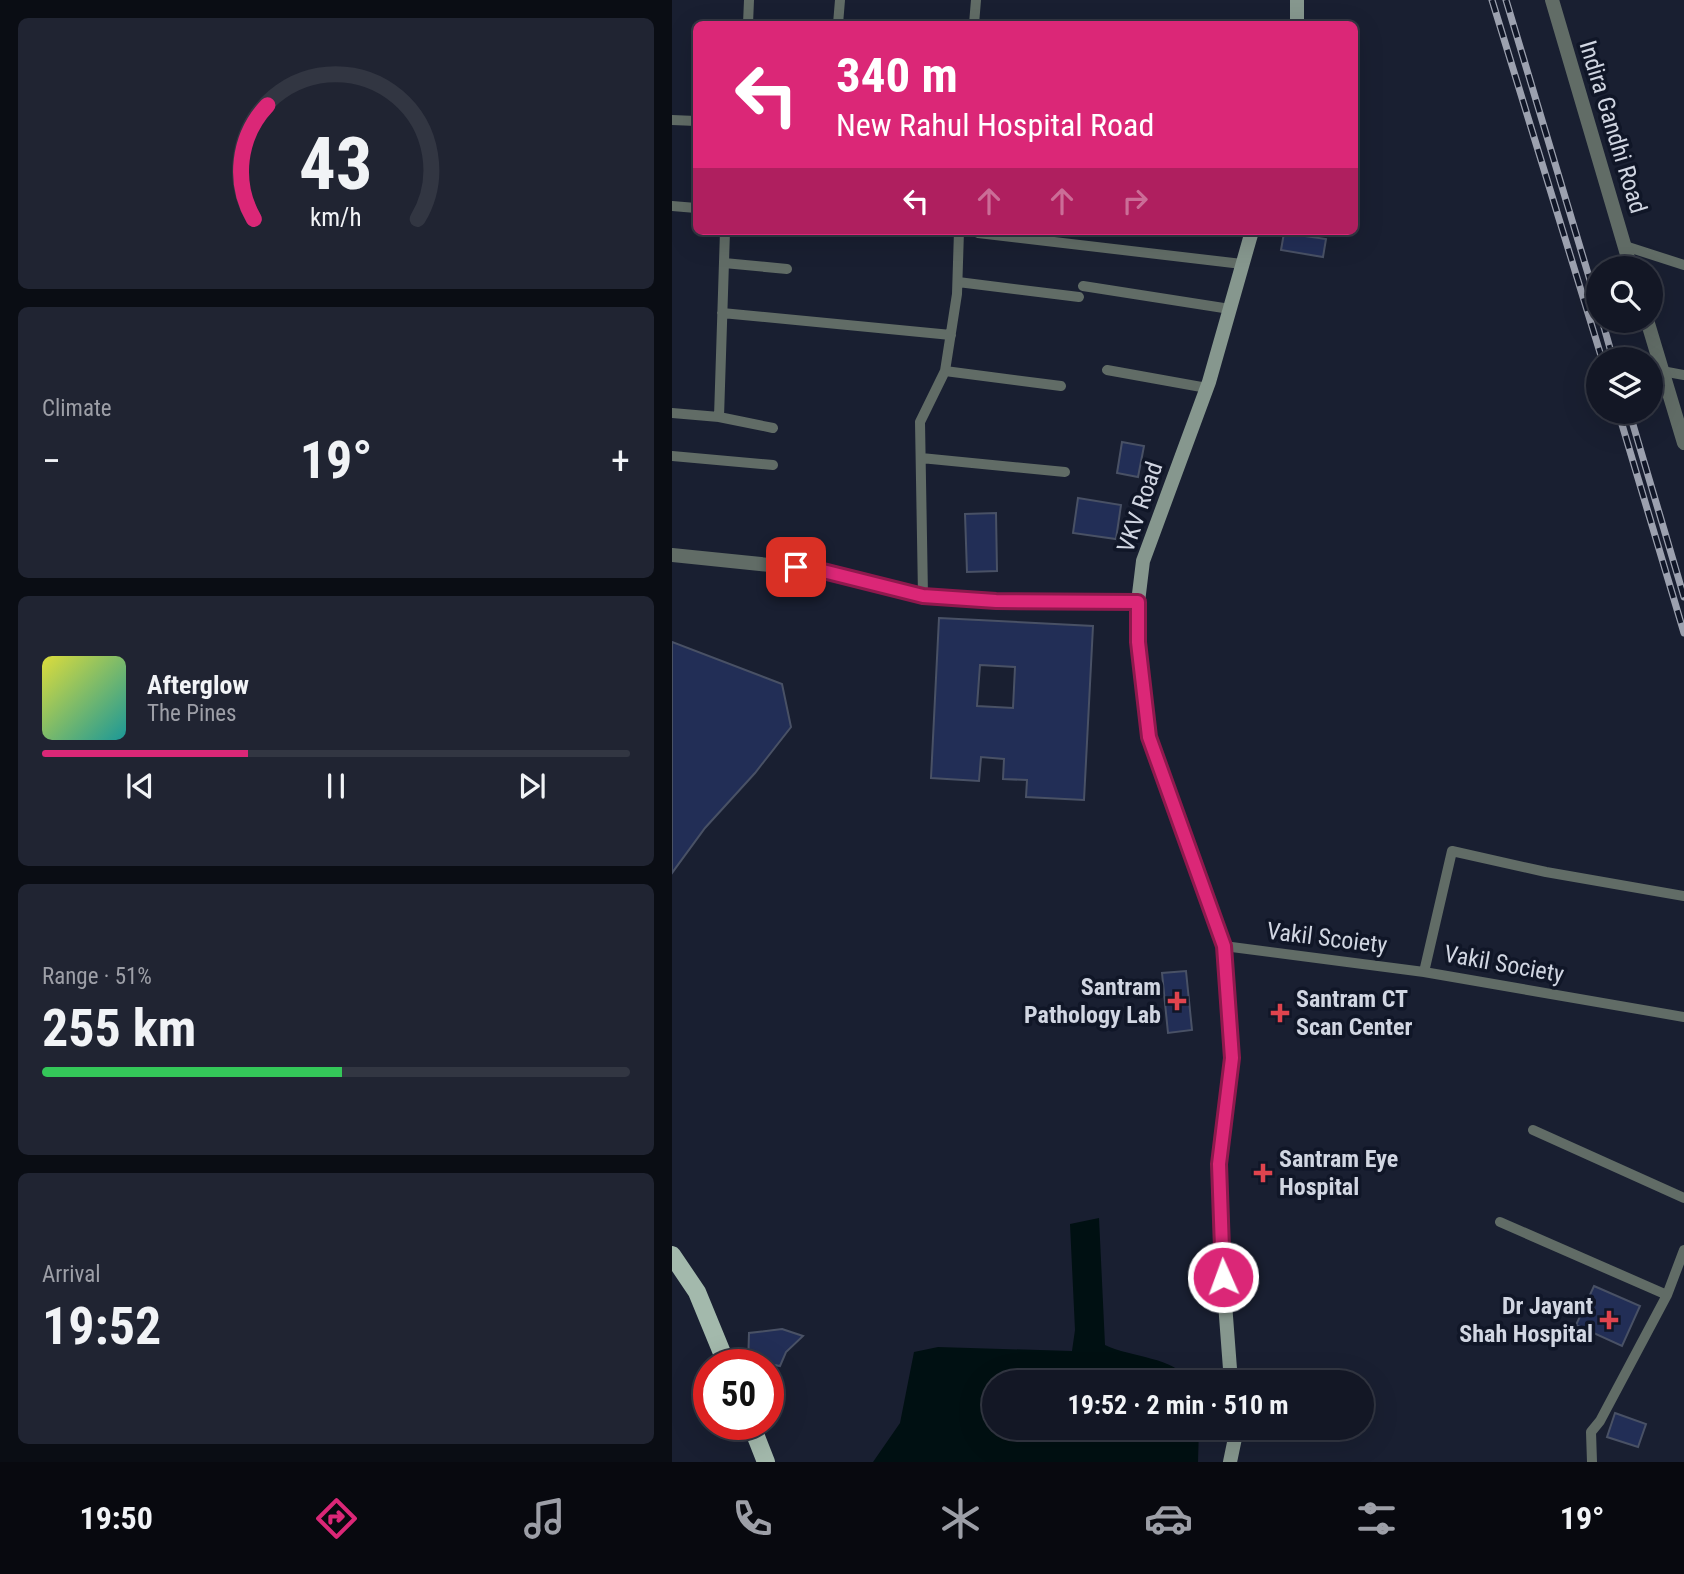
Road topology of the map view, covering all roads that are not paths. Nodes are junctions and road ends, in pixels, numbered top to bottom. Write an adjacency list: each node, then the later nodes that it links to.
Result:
1 (748, 0): 6 (street)
2 (840, 0): 7 (street)
3 (976, 0): 8 (street)
4 (1297, 0): 9 (main road)
5 (1552, 0): 18 (street, Indira Gandhi Road)
6 (748, 21)
7 (838, 21)
8 (974, 21)
9 (1297, 21)
10 (672, 120): 11 (street)
11 (693, 121)
12 (672, 206): 13 (street)
13 (693, 208)
14 (725, 235): 20 (street)
15 (959, 235): 24 (street)
16 (995, 235): 21 (street)
17 (1251, 235): 21 (main road, VKV Road)
18 (1625, 246): 19 (street, Indira Gandhi Road); 22 (street)
19 (1628, 256)
20 (724, 263): 23 (street); 26 (street)
21 (1242, 264): 25 (main road, VKV Road)
22 (1684, 265)
23 (787, 269)
24 (958, 282): 25 (street); 27 (street)
25 (1230, 309): 34 (main road, VKV Road)
26 (722, 313): 27 (street); 36 (street)
27 (951, 335): 29 (street)
28 (1107, 370): 34 (street)
29 (945, 371): 33 (street); 40 (street)
30 (1663, 371): 32 (street)
31 (1663, 374): 38 (street)
32 (1684, 374)
33 (1061, 386)
34 (1207, 388): 45 (main road, VKV Road)
35 (672, 413): 36 (street)
36 (719, 417): 37 (street)
37 (773, 428)
38 (1684, 443)
39 (672, 456): 41 (street)
40 (921, 458): 42 (street); 44 (street)
41 (774, 464)
42 (1065, 472)
43 (672, 555): 44 (street)
44 (923, 596): 45 (street)
45 (1138, 602): 47 (main road, VKV Road)
46 (1684, 897): 48 (street, Vakil Society)
47 (1224, 946): 48 (street, Vakil Scoiety); 57 (main road, VKV Road)
48 (1424, 972): 49 (street, Vakil Society)
49 (1684, 1017)
50 (1533, 1130): 51 (street)
51 (1684, 1198)
52 (1500, 1222): 55 (street)
53 (1684, 1250): 55 (street)
54 (672, 1255): 56 (main road)
55 (1667, 1295): 62 (street)
56 (720, 1349)
57 (1230, 1370)
58 (757, 1440): 60 (main road)
59 (1234, 1440): 61 (main road)
60 (766, 1462)
61 (1230, 1462)
62 (1592, 1462)

